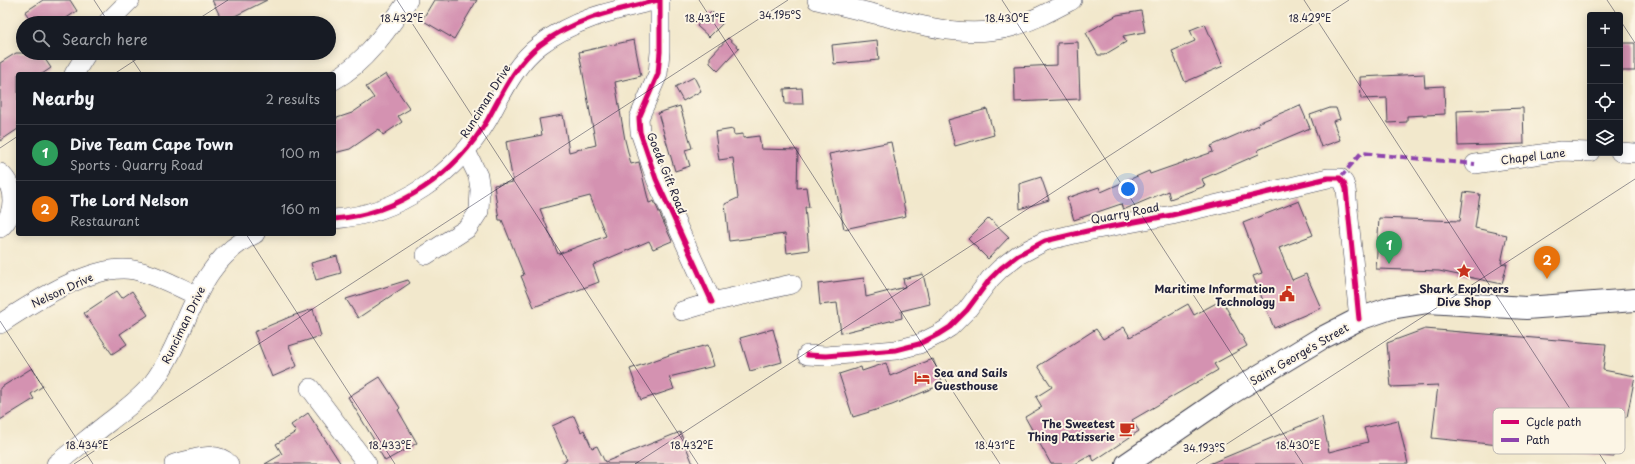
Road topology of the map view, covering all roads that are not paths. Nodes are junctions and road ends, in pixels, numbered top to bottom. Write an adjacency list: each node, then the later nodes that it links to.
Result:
1 (130, 0): 6 (street)
2 (408, 0): 9 (street)
3 (659, 0): 10 (street, Runciman Drive); 23 (street, Goede Gift Road)
4 (817, 0): 5 (street)
5 (1072, 0)
6 (114, 16)
7 (83, 60): 8 (street)
8 (76, 72)
9 (336, 79)
10 (466, 152): 16 (street, Runciman Drive); 19 (street)
11 (1587, 152): 14 (street, Chapel Lane)
12 (1623, 152): 13 (street)
13 (1635, 153)
14 (1475, 164)
15 (8, 173): 17 (street)
16 (336, 219)
17 (0, 228)
18 (253, 236): 21 (street, Runciman Drive)
19 (426, 255)
20 (792, 284): 23 (street)
21 (196, 295): 26 (street, Nelson Drive); 29 (street, Runciman Drive)
22 (1635, 300): 25 (main road, Saint George's Street)
23 (712, 302): 24 (street)
24 (682, 311)
25 (1359, 319): 27 (street, Quarry Road); 33 (main road, Saint George's Street)
26 (0, 324)
27 (808, 355)
28 (310, 388): 32 (street)
29 (56, 464)
30 (174, 464): 31 (street)
31 (229, 464)
32 (367, 464)
33 (1127, 464)

